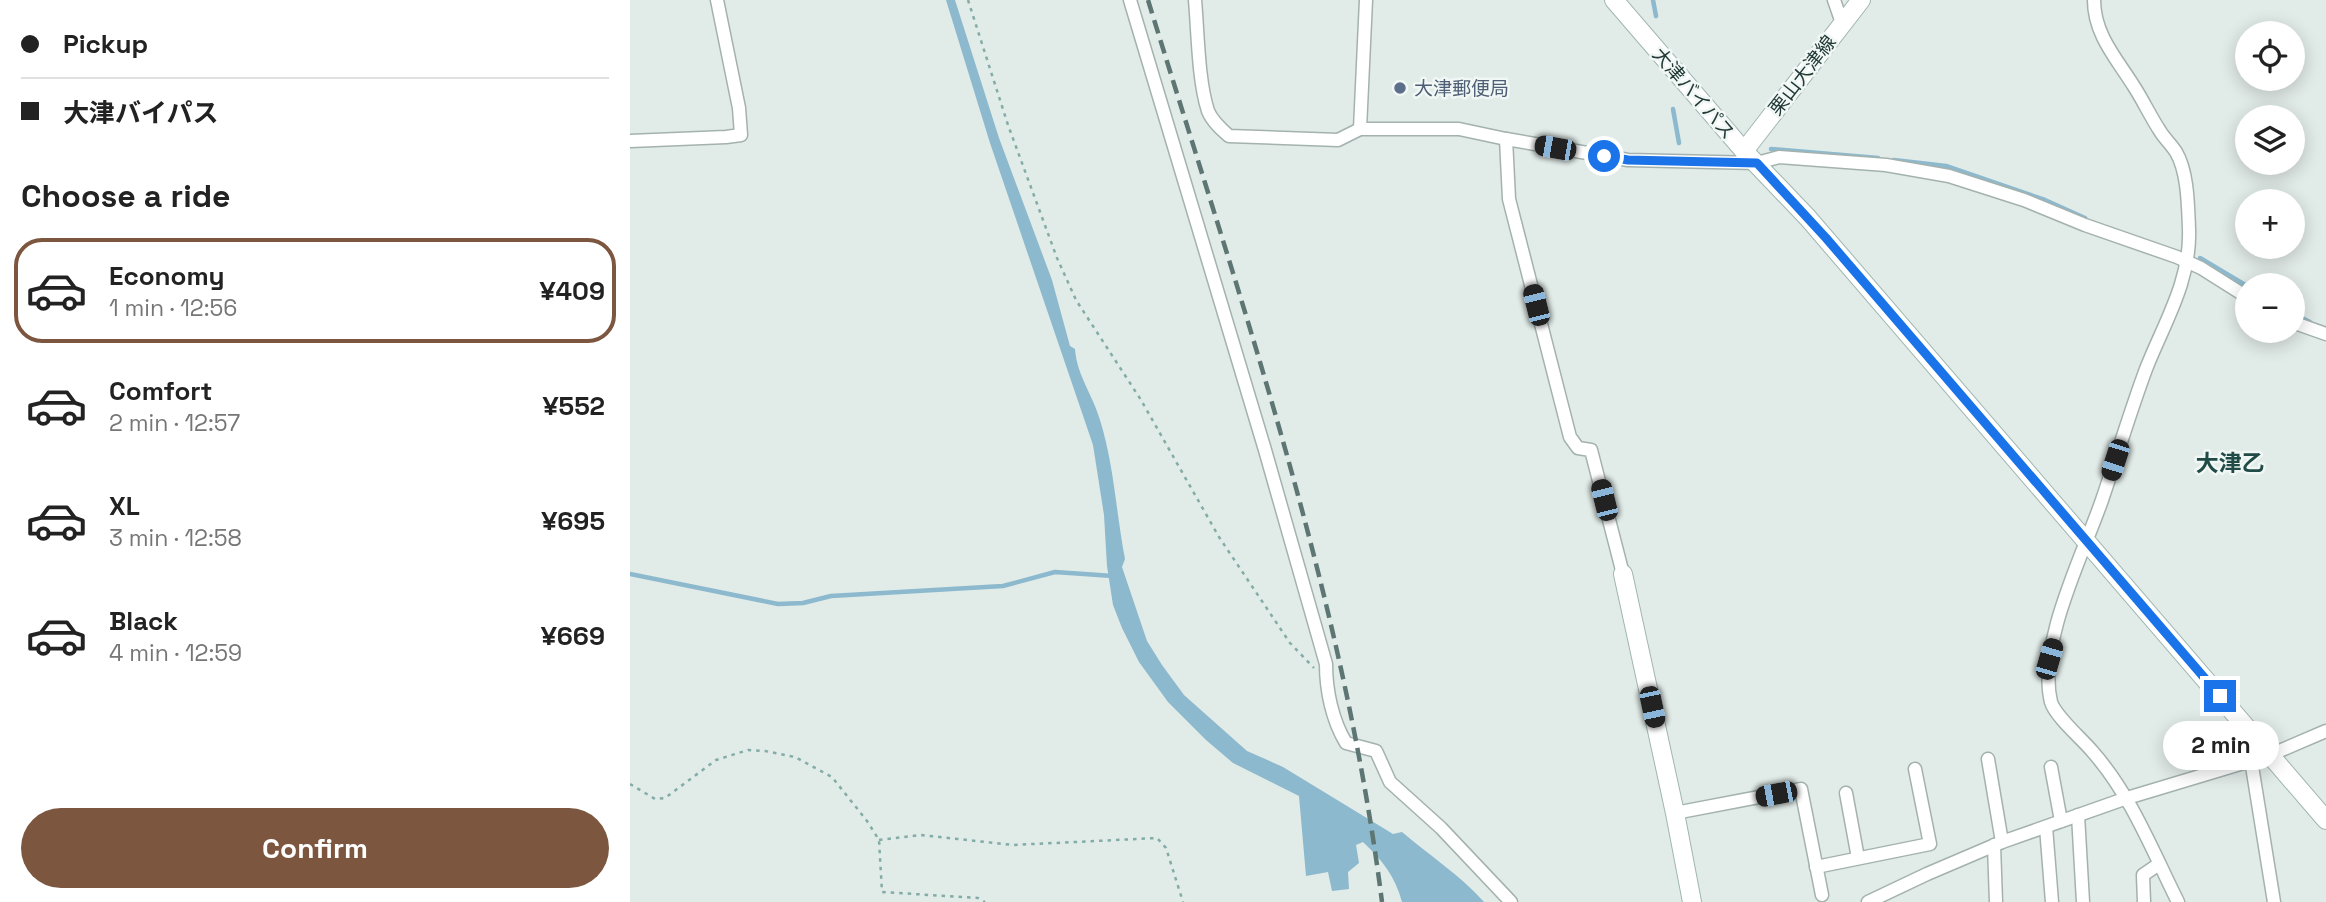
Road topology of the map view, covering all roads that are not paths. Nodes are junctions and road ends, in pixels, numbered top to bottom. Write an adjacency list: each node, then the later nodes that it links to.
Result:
1 (717, 0): 12 (street)
2 (1130, 0): 38 (street)
3 (1195, 0): 10 (street)
4 (1366, 0): 10 (street)
5 (1614, 0): 13 (main road, 大津バイパス)
6 (1834, 0): 9 (street)
7 (1861, 0): 9 (main road, 栗山大津線)
8 (2094, 0): 14 (street)
9 (1842, 23): 13 (main road, 栗山大津線)
10 (1360, 129): 11 (street)
11 (1506, 139): 13 (street); 19 (street)
12 (630, 141)
13 (1750, 157): 14 (street); 18 (main road, 大津バイパス)
14 (2188, 262): 15 (street); 18 (street)
15 (2235, 289)
16 (2305, 327): 17 (street)
17 (2326, 334)
18 (2087, 540): 21 (main road, 大津バイパス); 27 (street)
19 (1623, 574): 28 (main road)
20 (2326, 731): 21 (street)
21 (2270, 755): 23 (street); 30 (main road, 大津バイパス)
22 (1988, 759): 33 (street)
23 (2251, 760): 27 (street); 46 (street)
24 (2051, 766): 31 (street)
25 (1915, 769): 34 (street)
26 (1846, 793): 34 (street)
27 (2127, 798): 29 (street); 35 (street)
28 (1675, 813): 36 (street); 39 (main road)
29 (2078, 816): 31 (street); 43 (street)
30 (2326, 820)
31 (2061, 821): 32 (street)
32 (2046, 827): 33 (street); 42 (street)
33 (1998, 844): 40 (street); 41 (street)
34 (1858, 858): 36 (street)
35 (2159, 864): 44 (street); 45 (street)
36 (1816, 867): 37 (street)
37 (1822, 895)
38 (1511, 902)
39 (1692, 902)
40 (1868, 902)
41 (1996, 902)
42 (2052, 902)
43 (2083, 902)
44 (2144, 902)
45 (2178, 902)
46 (2274, 902)

